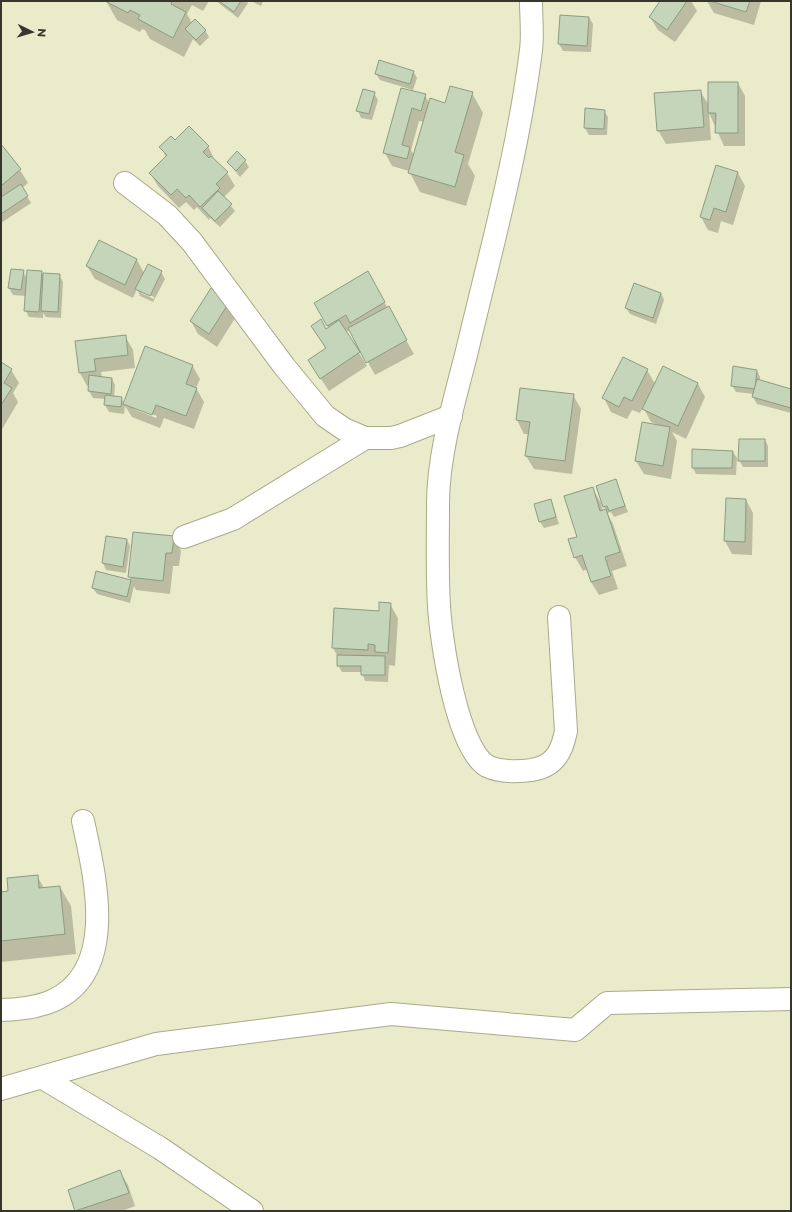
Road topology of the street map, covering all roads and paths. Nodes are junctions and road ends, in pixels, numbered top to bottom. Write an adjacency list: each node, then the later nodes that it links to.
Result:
1 (531, 1): 3 (street)
2 (125, 183): 4 (street)
3 (451, 416): 4 (street); 6 (street)
4 (365, 438): 5 (street)
5 (184, 537)
6 (559, 617)
7 (83, 821): 9 (street)
8 (791, 999): 10 (street)
9 (1, 1010)
10 (43, 1078): 11 (street); 12 (street)
11 (1, 1089)
12 (252, 1211)

